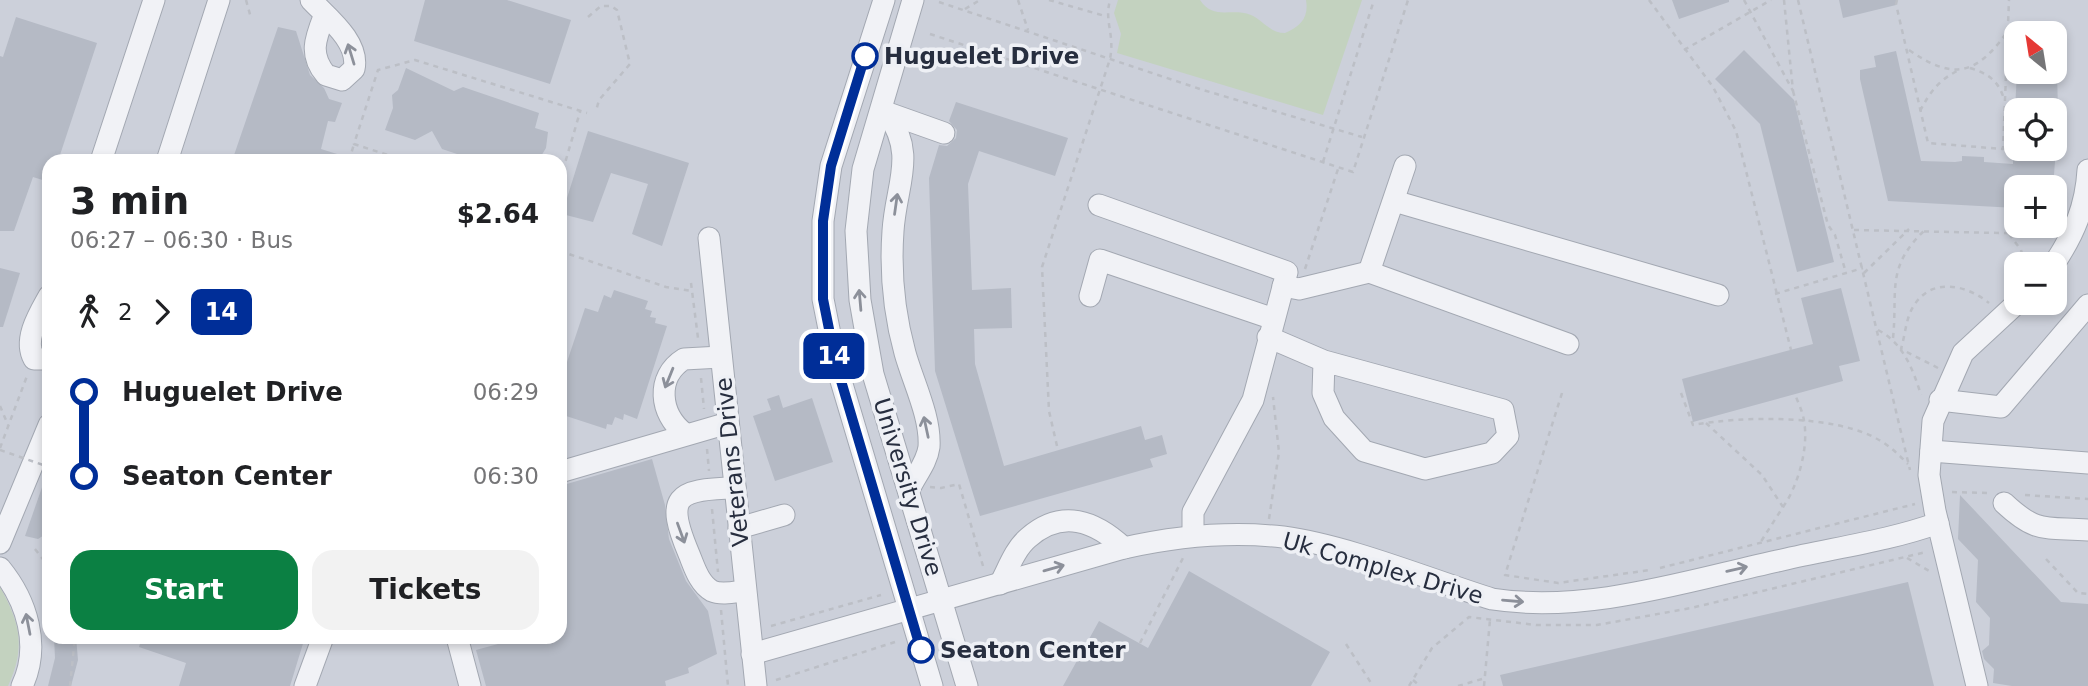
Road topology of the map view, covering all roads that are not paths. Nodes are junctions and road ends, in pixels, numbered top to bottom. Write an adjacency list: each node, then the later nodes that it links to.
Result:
1 (154, 0): 7 (street)
2 (219, 0): 8 (street)
3 (884, 0): 48 (street, University Drive)
4 (913, 0): 5 (street, University Drive)
5 (884, 112): 6 (street); 35 (street, University Drive, one-way to 5); 35 (street, one-way to 5)
6 (944, 133)
7 (103, 154)
8 (169, 154)
9 (1405, 166): 11 (street)
10 (2088, 170): 14 (street)
11 (1394, 201): 15 (street); 17 (street)
12 (1099, 205): 16 (street)
13 (709, 238): 24 (street, Veterans Drive)
14 (2070, 240)
15 (1369, 272): 16 (street); 23 (street)
16 (1283, 286): 22 (street)
17 (1718, 295)
18 (1090, 296): 22 (street)
19 (2088, 305): 27 (street)
20 (42, 312): 25 (street)
21 (2004, 315): 27 (street)
22 (1271, 328): 26 (street); 42 (street)
23 (1567, 344)
24 (721, 357): 28 (street, Veterans Drive); 29 (street, one-way to 29)
25 (41, 359)
26 (1324, 361): 26 (street)
27 (1931, 401): 31 (street)
28 (728, 423): 29 (street); 34 (street, Veterans Drive)
29 (684, 433): 33 (street)
30 (42, 442): 41 (street)
31 (1931, 451): 32 (street); 38 (street)
32 (2088, 463)
33 (567, 470)
34 (735, 488): 39 (street, Veterans Drive); 46 (street, one-way to 46)
35 (909, 490): 47 (street, University Drive)
36 (2004, 503): 40 (street)
37 (784, 515): 39 (street)
38 (1938, 523): 42 (street, Uk Complex Drive, one-way to 38); 58 (street)
39 (739, 528): 46 (street, Veterans Drive)
40 (2088, 530)
41 (0, 543)
42 (1189, 545): 43 (street, Uk Complex Drive)
43 (1124, 548): 45 (street, Uk Complex Drive, one-way to 43); 45 (street)
44 (0, 568): 53 (street, one-way to 44)
45 (1000, 584): 47 (street, Uk Complex Drive)
46 (744, 591): 51 (street, Veterans Drive)
47 (942, 602): 48 (street, Uk Complex Drive); 57 (street, University Drive)
48 (909, 611): 51 (street, Uk Complex Drive); 56 (street, University Drive)
49 (320, 644): 54 (street)
50 (459, 644): 55 (street)
51 (752, 654): 52 (street, Veterans Drive)
52 (766, 683)
53 (22, 686)
54 (305, 686)
55 (470, 686)
56 (932, 686)
57 (967, 686)
58 (1976, 686)

